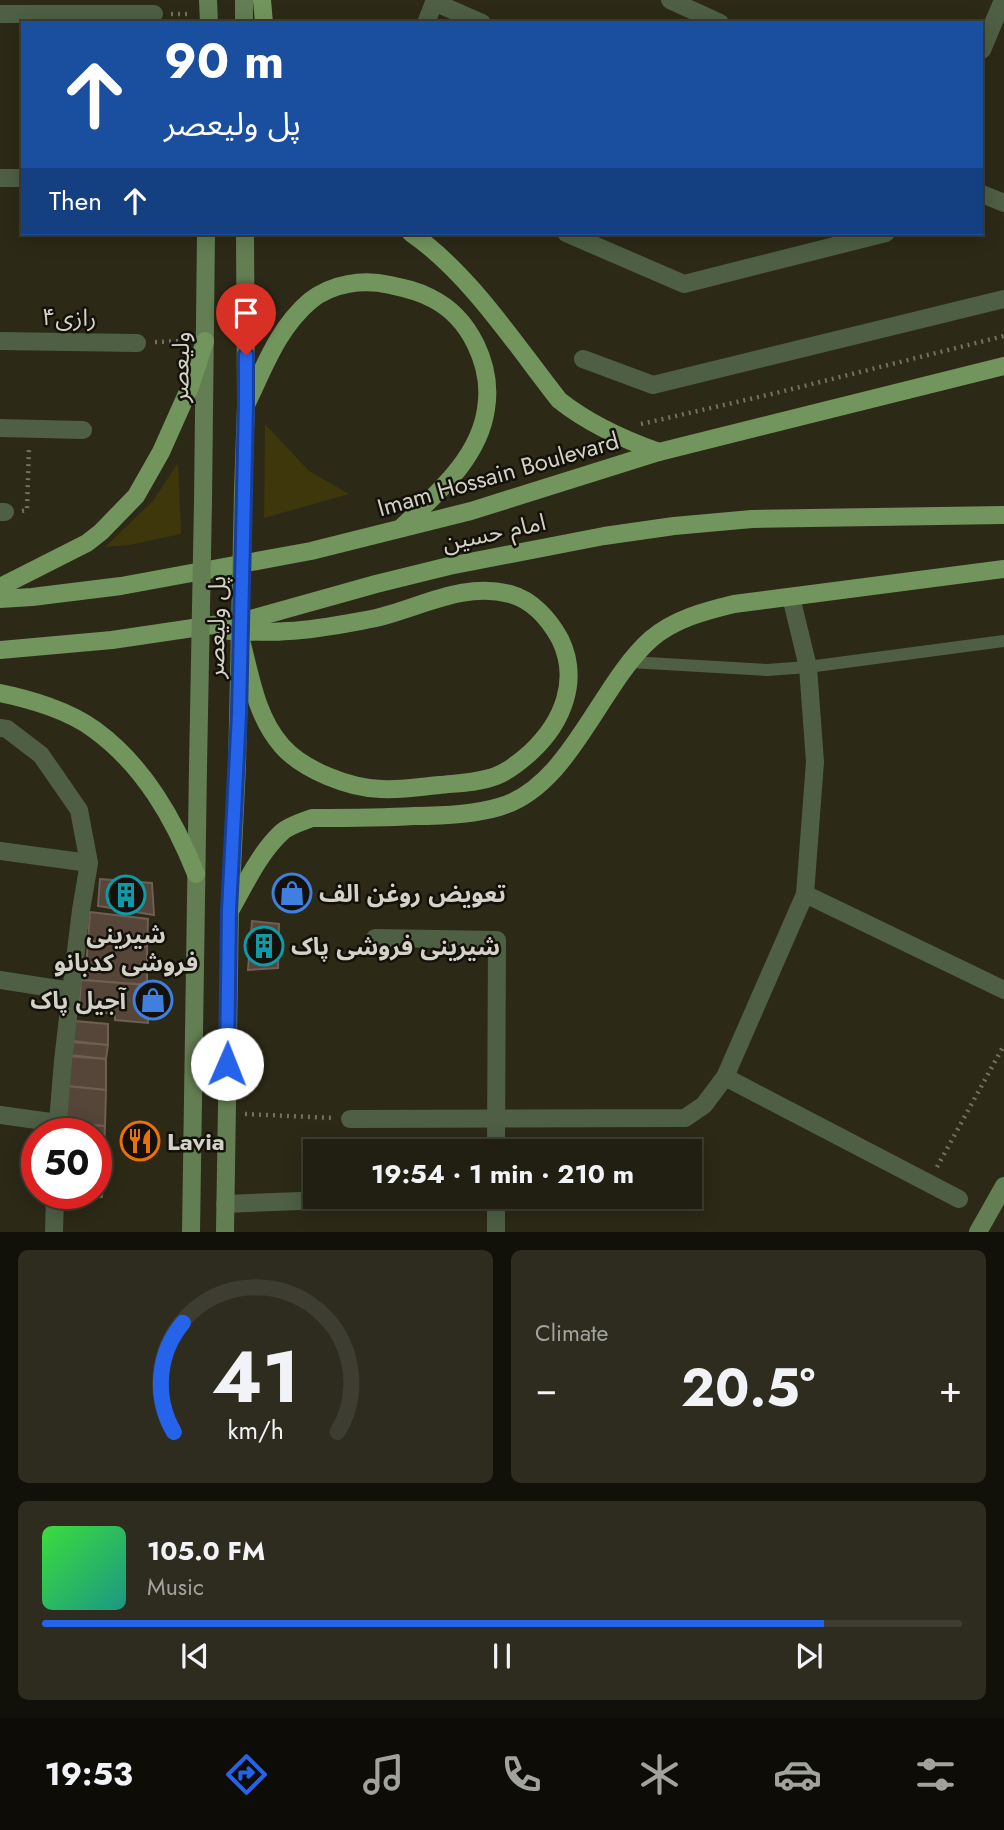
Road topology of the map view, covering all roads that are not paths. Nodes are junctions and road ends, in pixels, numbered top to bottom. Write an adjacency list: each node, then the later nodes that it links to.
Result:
1 (244, 0): 8 (main road)
2 (262, 0): 9 (main road)
3 (670, 0): 12 (street)
4 (1003, 0): 13 (street)
5 (435, 1): 10 (street); 11 (street)
6 (0, 14): 7 (street)
7 (154, 14)
8 (244, 21)
9 (264, 21)
10 (427, 21)
11 (478, 21)
12 (716, 21)
13 (983, 48)
14 (0, 178): 15 (street)
15 (21, 178)
16 (983, 194): 17 (street)
17 (1004, 203)
18 (206, 235): 25 (main road, ولیعصر)
19 (245, 235): 29 (main road)
20 (414, 235): 32 (main road)
21 (571, 235): 22 (street)
22 (878, 235)
23 (1004, 299): 27 (street)
24 (0, 341): 26 (street, رازی۴)
25 (205, 341): 33 (main road, ولیعصر); 37 (main road)
26 (137, 343)
27 (583, 359)
28 (1004, 366): 32 (main road, Imam Hossain Boulevard)
29 (246, 405): 35 (main road); 41 (main road, پل ولیعصر, bridge)
30 (0, 428): 31 (street)
31 (83, 430)
32 (659, 452): 35 (main road, Imam Hossain Boulevard)
33 (203, 501): 50 (main road, پل ولیعصر, bridge)
34 (1004, 515): 40 (main road, امام حسین)
35 (401, 529): 39 (main road, Imam Hossain Boulevard)
36 (1004, 569): 38 (main road)
37 (0, 587)
38 (791, 597): 44 (main road); 45 (street)
39 (0, 599)
40 (180, 630): 41 (main road); 43 (main road, امام حسین)
41 (240, 636): 52 (main road, پل ولیعصر, bridge)
42 (1004, 640): 45 (lane)
43 (0, 650)
44 (630, 662): 45 (lane); 52 (main road)
45 (808, 667): 51 (street)
46 (0, 692): 50 (main road)
47 (0, 728): 49 (street)
48 (0, 852): 49 (street)
49 (89, 863): 56 (street)
50 (196, 874): 71 (main road, پل ولیعصر)
51 (805, 894): 55 (street); 57 (street)
52 (229, 911): 67 (main road, پل ولیعصر)
53 (375, 938): 60 (street)
54 (0, 980): 56 (street)
55 (1004, 990)
56 (71, 991): 59 (street)
57 (726, 1077): 60 (street); 65 (street)
58 (0, 1115): 62 (street)
59 (59, 1118)
60 (496, 1118): 61 (street); 63 (street)
61 (350, 1119)
62 (21, 1120)
63 (496, 1139)
64 (1004, 1186): 74 (main road)
65 (959, 1199)
66 (303, 1201): 67 (street)
67 (225, 1203): 72 (main road, پل ولیعصر)
68 (55, 1209): 70 (street)
69 (496, 1209): 73 (street)
70 (54, 1231)
71 (191, 1231)
72 (225, 1231)
73 (496, 1231)
74 (978, 1231)

